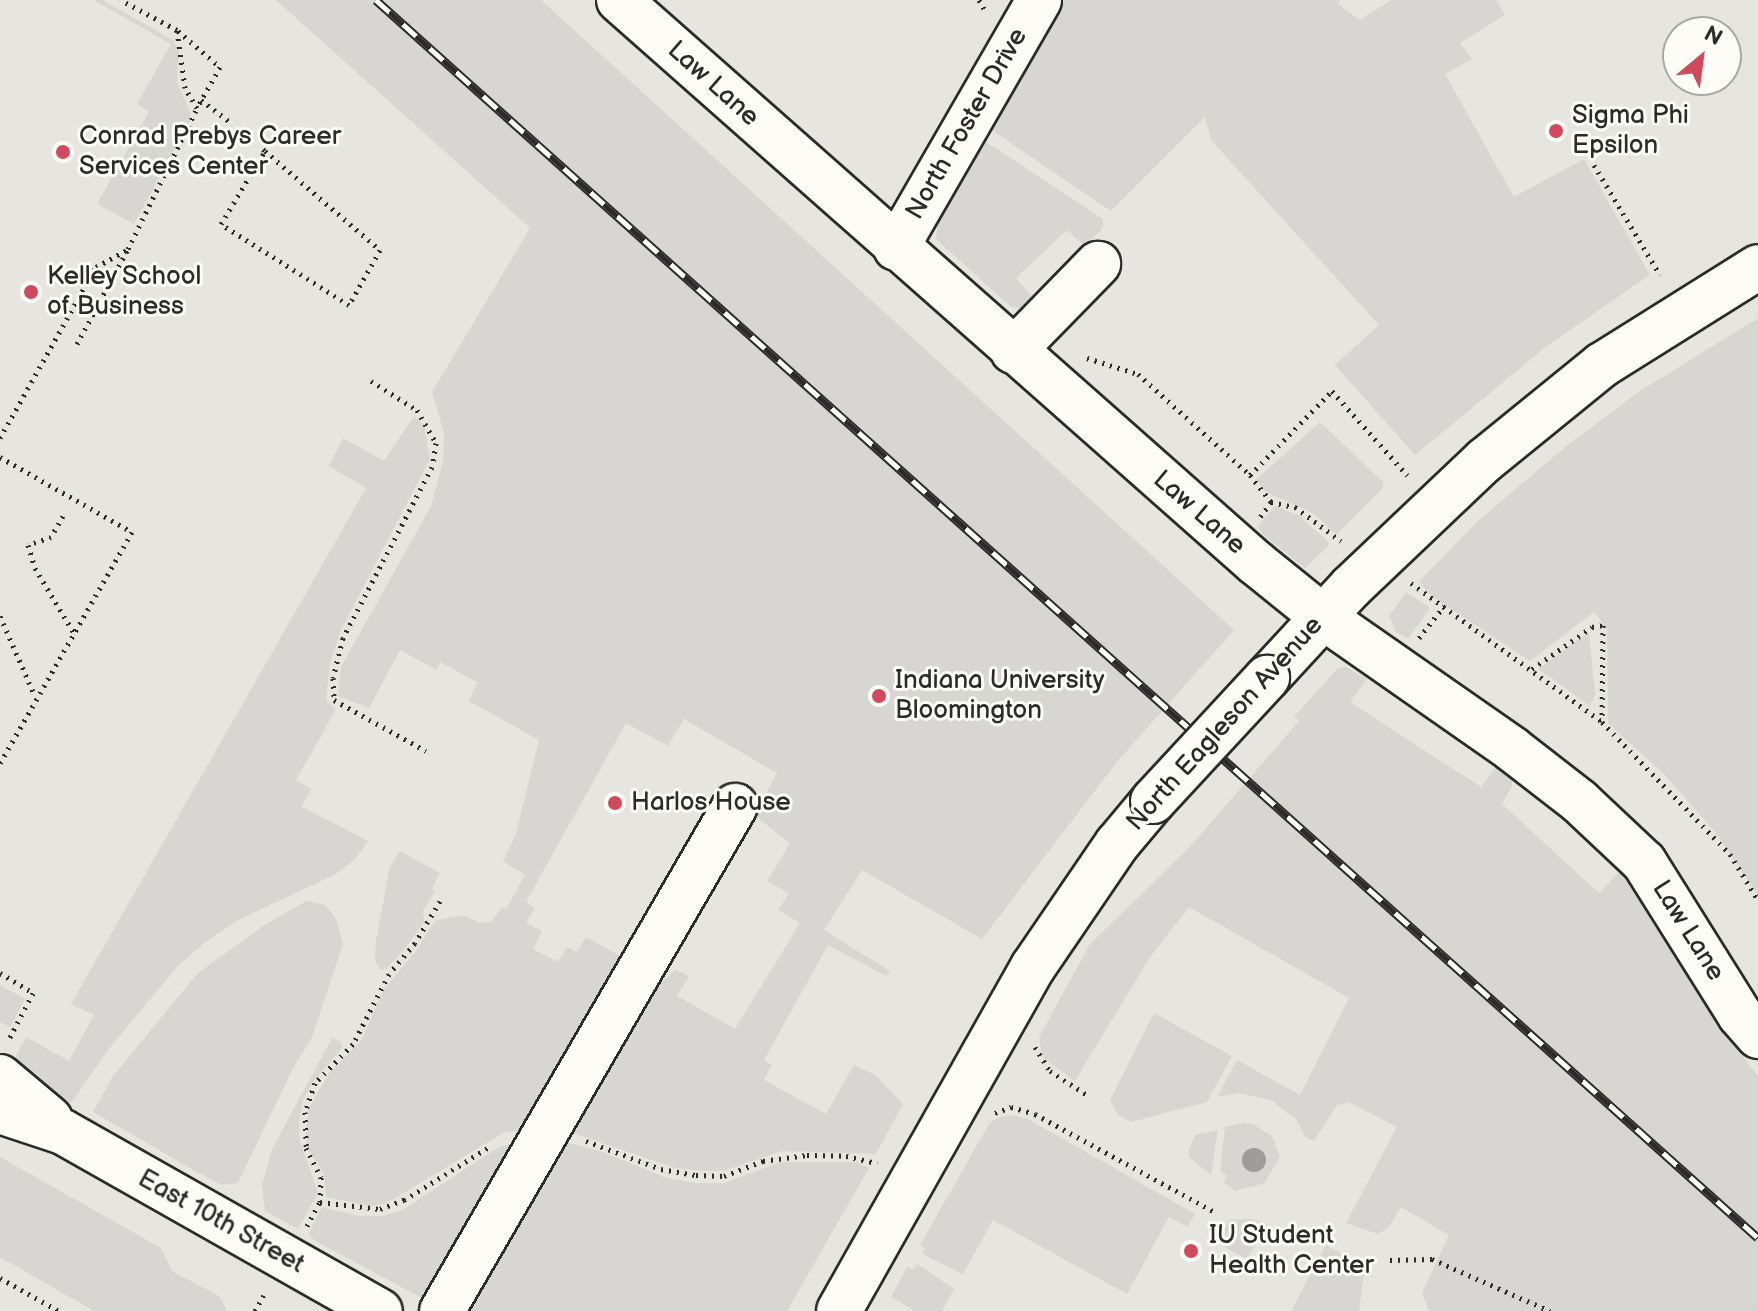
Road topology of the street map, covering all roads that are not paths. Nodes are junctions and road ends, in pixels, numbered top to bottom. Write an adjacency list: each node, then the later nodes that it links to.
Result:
1 (619, 0): 3 (street, Law Lane)
2 (1039, 0): 3 (street, North Foster Drive)
3 (896, 248): 6 (street, Law Lane)
4 (1098, 264): 6 (street)
5 (1758, 267): 7 (street, North Eagleson Avenue)
6 (1013, 351): 7 (street, Law Lane)
7 (1323, 617): 9 (street, Law Lane); 15 (street, North Eagleson Avenue, bridge)
8 (735, 806): 14 (street)
9 (1758, 1036)
10 (1, 1065): 12 (street, East 10th Street)
11 (0, 1111): 12 (street, East 10th Street)
12 (63, 1132): 13 (street, East 10th Street)
13 (380, 1311)
14 (442, 1311)
15 (839, 1311)

